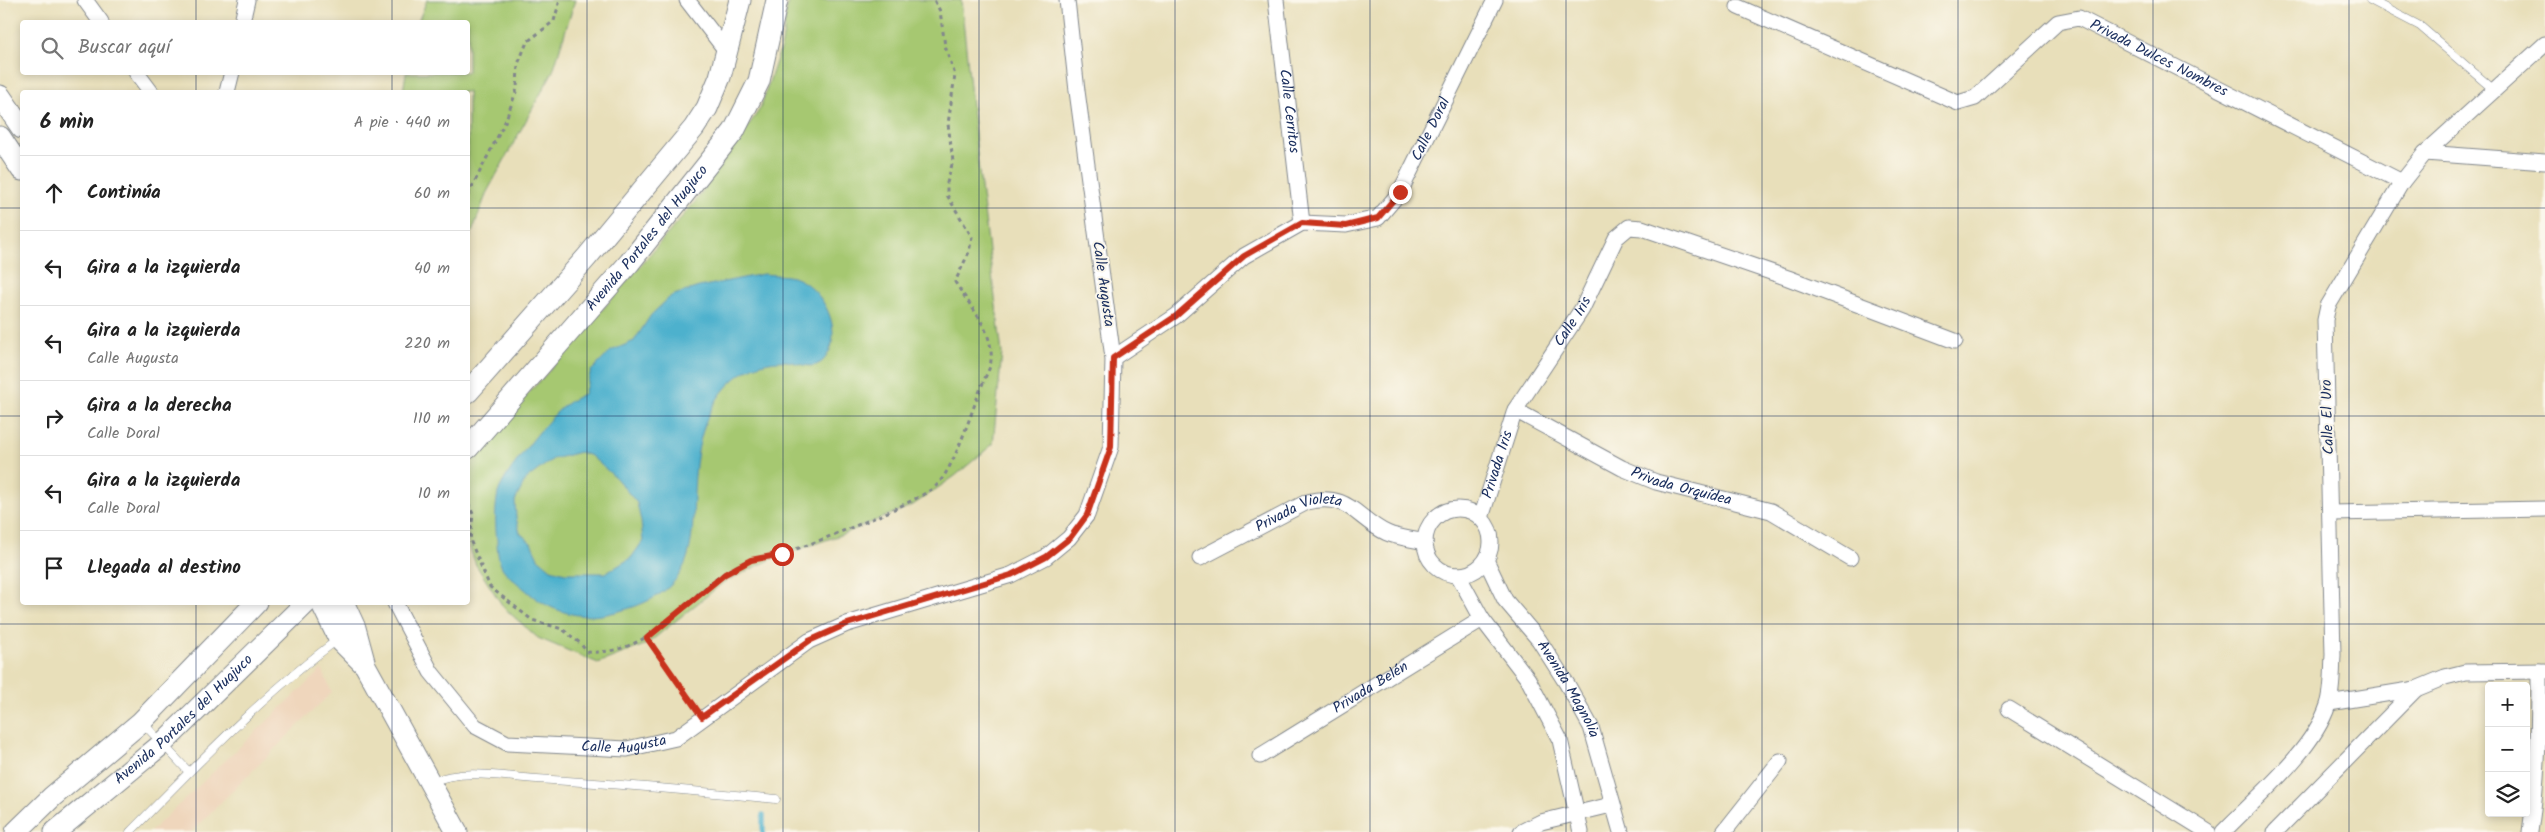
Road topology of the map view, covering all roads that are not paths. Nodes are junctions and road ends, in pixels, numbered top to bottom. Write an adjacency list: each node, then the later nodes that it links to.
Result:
1 (85, 0): 11 (street)
2 (247, 0): 12 (street)
3 (687, 0): 14 (street)
4 (740, 0): 14 (street)
5 (777, 0): 32 (street, Avenida Portales del Huajuco)
6 (1067, 0): 29 (street, Calle Augusta)
7 (1276, 0): 27 (street, Calle Cerritos)
8 (1494, 0): 27 (street, Calle Doral)
9 (2370, 0): 19 (lane)
10 (1738, 7): 26 (street, Privada Dulces Nombres)
11 (100, 20)
12 (242, 20)
13 (2545, 44): 19 (street, Calle El Uro)
14 (726, 52): 30 (street)
15 (138, 75): 17 (street)
16 (231, 75): 18 (street)
17 (149, 90)
18 (228, 90)
19 (2494, 90): 23 (street, Calle El Uro)
20 (0, 96): 21 (street)
21 (20, 125)
22 (1, 140): 25 (street)
23 (2425, 153): 24 (street); 26 (street, Calle El Uro)
24 (2545, 162)
25 (20, 167)
26 (2402, 182): 34 (street, Calle El Uro)
27 (1302, 223): 29 (street)
28 (1955, 341): 31 (street, Calle Iris)
29 (1113, 358): 45 (street, Calle Augusta)
30 (470, 390)
31 (1515, 410): 35 (street, Privada Iris); 38 (street, Privada Orquídea)
32 (470, 446)
33 (2545, 509): 34 (street)
34 (2331, 513): 50 (street, Calle El Uro)
35 (1481, 518): 36 (street); 39 (street)
36 (1425, 542): 37 (street, Privada Violeta); 40 (street)
37 (1200, 558)
38 (1850, 558)
39 (1486, 560): 40 (street); 59 (street, Avenida Magnolia)
40 (1458, 575): 46 (street, Avenida Magnolia)
41 (254, 605): 52 (street, Avenida Portales del Huajuco)
42 (304, 605): 53 (street, Avenida Portales del Huajuco)
43 (323, 605): 47 (street)
44 (343, 605): 47 (street)
45 (396, 605)
46 (1482, 619): 54 (street, Privada Belén); 60 (street, Avenida Magnolia)
47 (347, 634): 56 (lane); 57 (street)
48 (2542, 671): 49 (street); 72 (street)
49 (2416, 689): 50 (street); 71 (street)
50 (2329, 703): 70 (street, Calle El Uro)
51 (2009, 709): 69 (street)
52 (142, 722): 53 (lane); 61 (street, Avenida Portales del Huajuco)
53 (162, 744): 56 (lane); 62 (street, Avenida Portales del Huajuco)
54 (1260, 756)
55 (1780, 761): 68 (street)
56 (189, 772): 63 (lane)
57 (430, 783): 58 (lane); 64 (street)
58 (776, 799)
59 (1611, 805): 60 (street); 67 (street, Avenida Magnolia)
60 (1578, 813): 65 (street); 66 (street, Avenida Magnolia)
61 (16, 832)
62 (55, 832)
63 (130, 832)
64 (458, 832)
65 (1521, 832)
66 (1581, 832)
67 (1621, 832)
68 (1724, 832)
69 (2208, 832)
70 (2223, 832)
71 (2274, 832)
72 (2530, 832)

